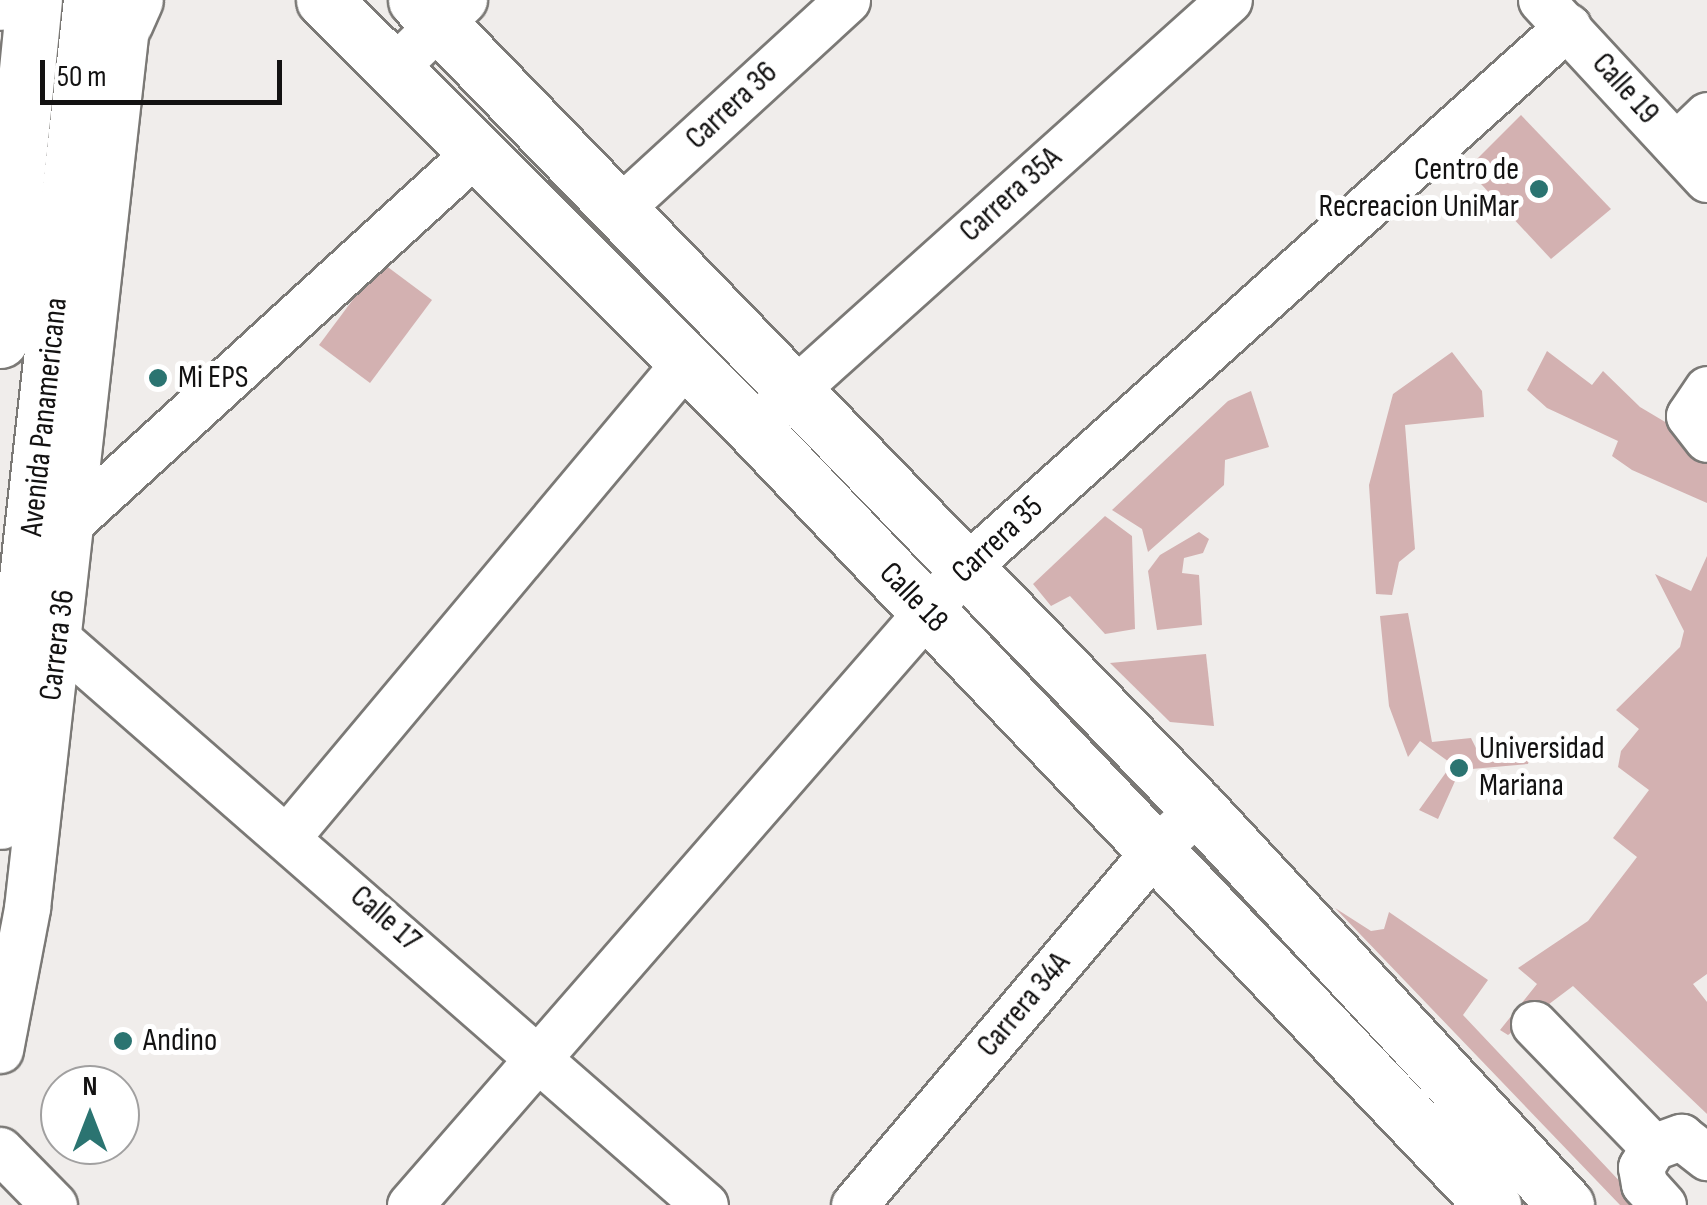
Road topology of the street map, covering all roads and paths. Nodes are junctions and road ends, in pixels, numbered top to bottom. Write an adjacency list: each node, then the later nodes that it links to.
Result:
1 (34, 0): 13 (main road, Avenida Panamericana)
2 (324, 0): 8 (main road, Calle 18)
3 (848, 0): 12 (street, Carrera 36)
4 (1229, 0): 16 (street, Carrera 35A)
5 (120, 6): 19 (street, Carrera 36); 24 (main road, Avenida Panamericana)
6 (440, 8): 8 (street); 12 (main road, Calle 18)
7 (1554, 13): 9 (street, Calle 19); 20 (street, Carrera 35)
8 (393, 69): 10 (main road, Calle 18)
9 (1691, 130): 11 (street, Calle 19)
10 (476, 152): 14 (main road, Calle 18); 19 (street)
11 (1707, 179)
12 (618, 211): 16 (main road, Calle 18)
13 (0, 340)
14 (686, 361): 17 (main road, Calle 18); 25 (street)
15 (1707, 389): 18 (street)
16 (793, 390): 17 (street, Carrera 35A); 20 (main road, Calle 18)
17 (753, 428): 21 (main road, Calle 18)
18 (1707, 439)
19 (72, 520): 22 (street, Carrera 36)
20 (964, 569): 21 (street, Carrera 35); 23 (main road, Calle 18)
21 (925, 612): 26 (main road, Calle 18); 30 (street, Carrera 35)
22 (59, 640): 25 (street, Calle 17); 29 (street, Carrera 36)
23 (1199, 809): 26 (street, Carrera 34A); 28 (main road, Calle 18)
24 (0, 821)
25 (289, 836): 30 (street, Calle 17)
26 (1158, 847): 31 (main road, Calle 18); 38 (street, Carrera 34A)
27 (1534, 1024): 32 (street)
28 (1408, 1034): 31 (street); 40 (main road, Calle 18)
29 (0, 1050)
30 (540, 1055): 36 (street, Carrera 35); 37 (street, Calle 17)
31 (1372, 1076): 39 (main road, Calle 18)
32 (1652, 1147): 34 (street); 41 (street)
33 (0, 1150): 35 (street)
34 (1707, 1157)
35 (54, 1205)
36 (410, 1205)
37 (705, 1205)
38 (854, 1205)
39 (1493, 1205)
40 (1566, 1205)
41 (1663, 1205)

